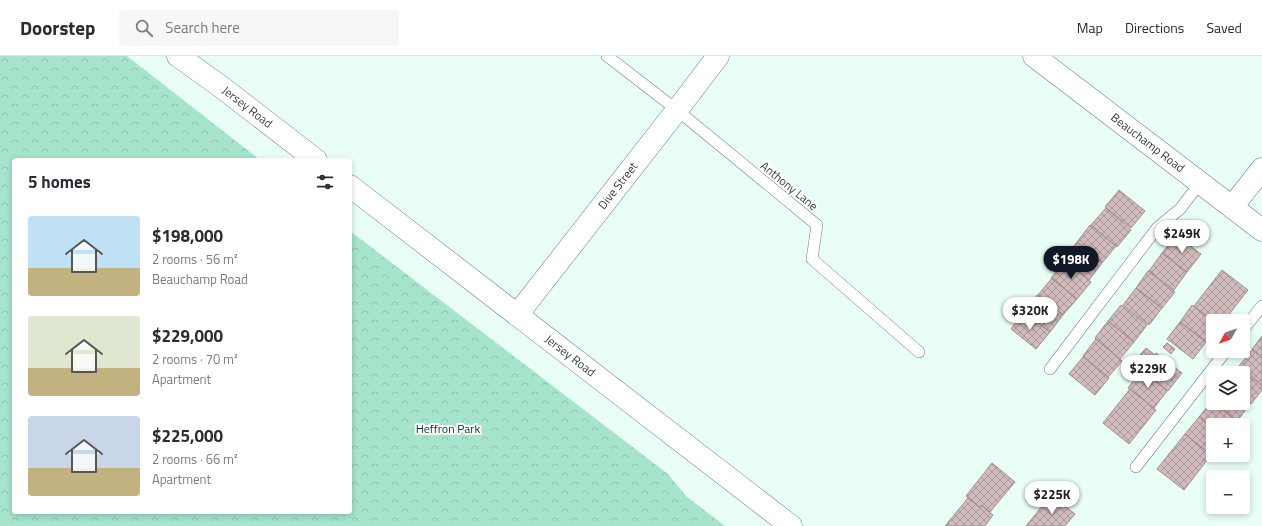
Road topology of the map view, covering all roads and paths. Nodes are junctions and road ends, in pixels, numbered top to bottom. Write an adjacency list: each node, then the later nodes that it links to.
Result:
1 (178, 56): 6 (street, Jersey Road)
2 (607, 56): 5 (lane, Anthony Lane)
3 (718, 56): 5 (street, Dive Street)
4 (1034, 56): 8 (street, Beauchamp Road)
5 (677, 110): 13 (street, Dive Street); 15 (lane, Anthony Lane)
6 (313, 158)
7 (1262, 169): 10 (street)
8 (1200, 183): 10 (street, Beauchamp Road); 17 (lane)
9 (352, 188): 13 (street, Jersey Road)
10 (1232, 207): 11 (street, Beauchamp Road)
11 (1262, 230)
12 (1262, 306): 14 (lane)
13 (517, 315): 19 (street, Jersey Road)
14 (1250, 321)
15 (919, 352)
16 (1221, 358): 18 (lane)
17 (1050, 369)
18 (1136, 467)
19 (790, 526)

